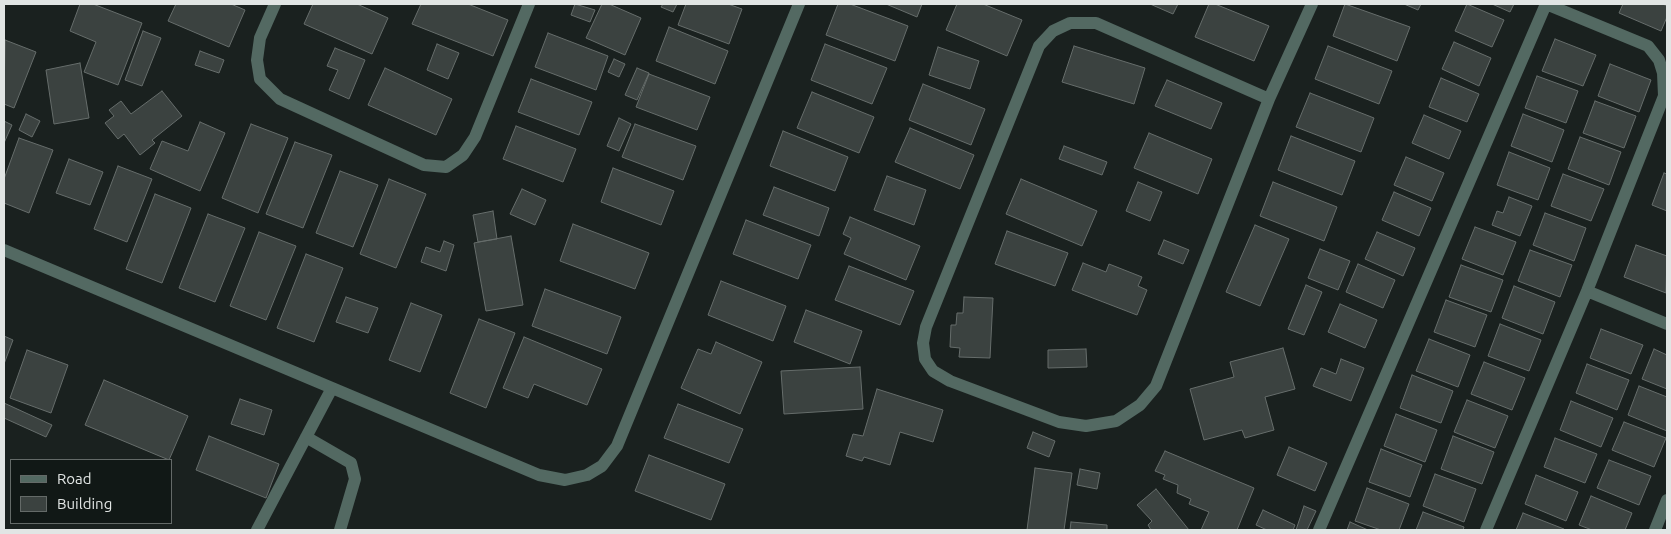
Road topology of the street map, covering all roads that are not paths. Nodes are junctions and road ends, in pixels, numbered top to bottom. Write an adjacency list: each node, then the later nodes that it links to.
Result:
1 (275, 4): 2 (street)
2 (529, 4)
3 (799, 4): 10 (street)
4 (1312, 4): 6 (street)
5 (1546, 4): 8 (street); 15 (street)
6 (1269, 99): 6 (street)
7 (4, 250): 10 (street)
8 (1587, 291): 9 (street); 16 (street)
9 (1667, 324)
10 (332, 388): 11 (street)
11 (306, 437): 13 (street); 14 (street)
12 (1667, 500): 17 (street)
13 (257, 530)
14 (340, 530)
15 (1319, 530)
16 (1486, 530)
17 (1655, 530)

